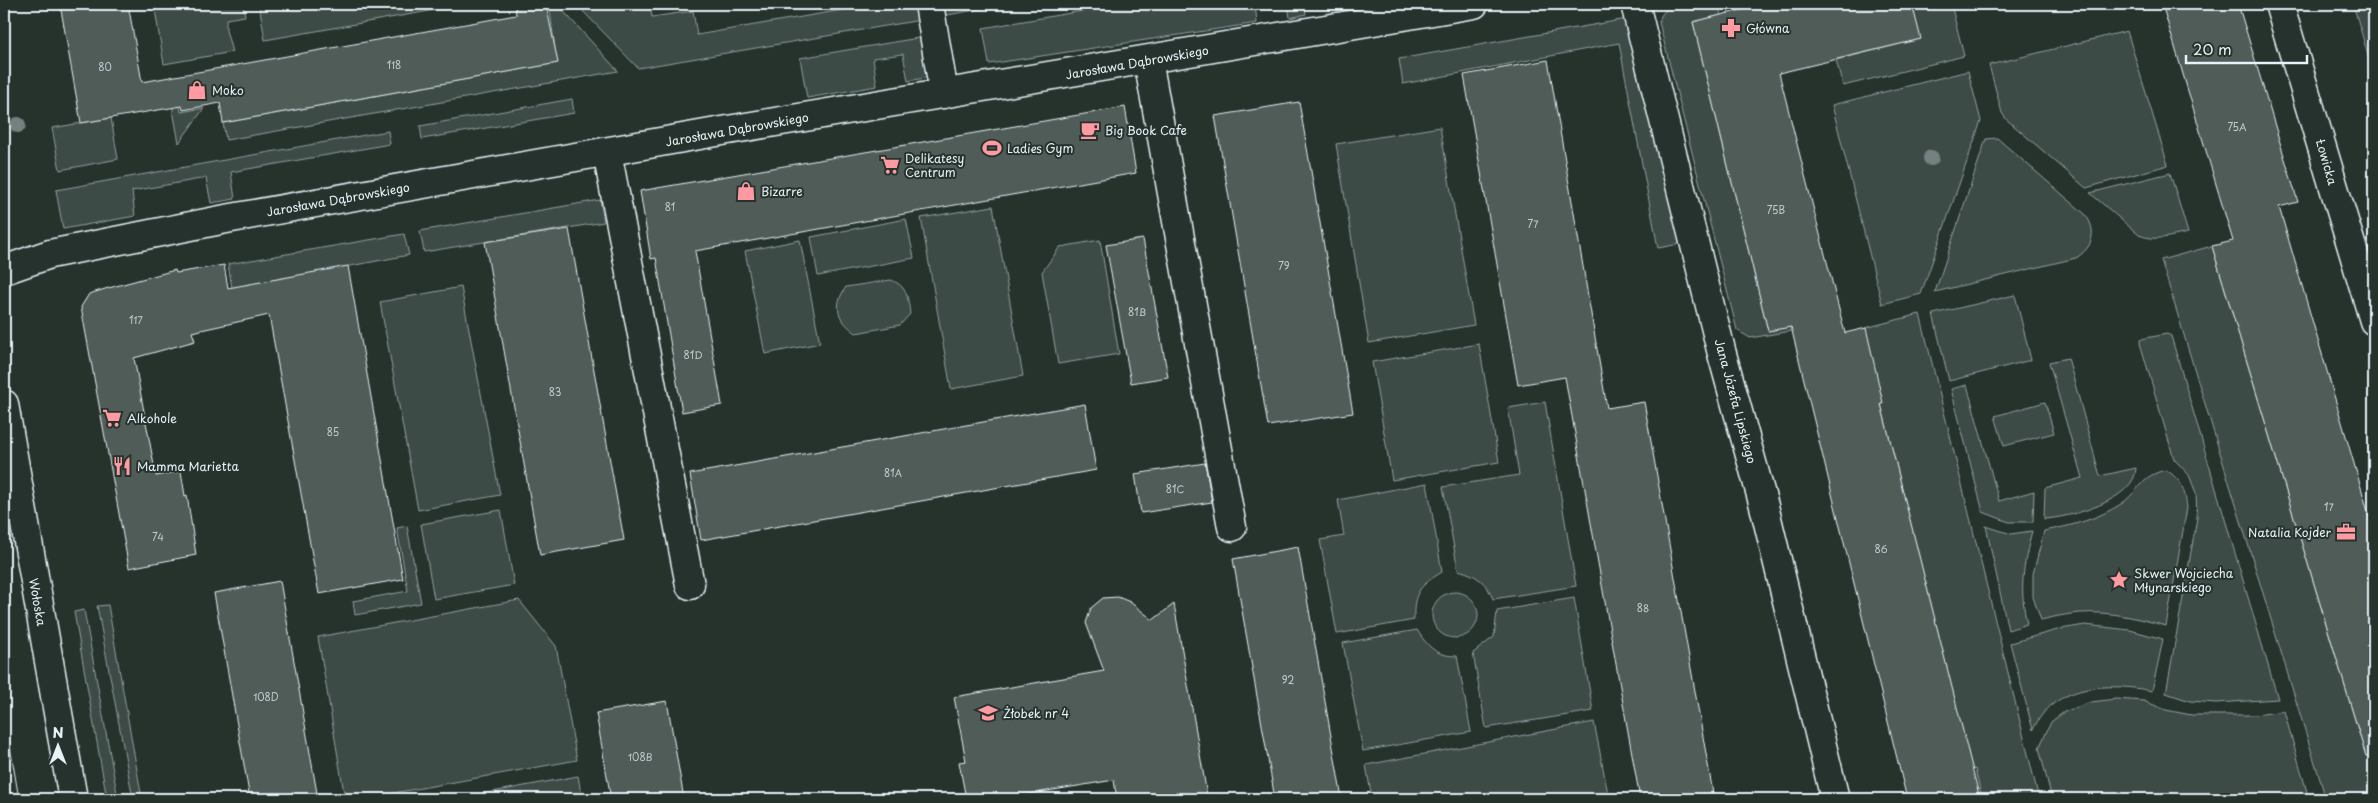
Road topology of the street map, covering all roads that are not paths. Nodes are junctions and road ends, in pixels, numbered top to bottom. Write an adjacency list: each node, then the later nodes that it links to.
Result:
1 (929, 4): 6 (street)
2 (1474, 4): 5 (street, Jarosława Dąbrowskiego)
3 (1635, 4): 14 (street, Jana Józefa Lipskiego)
4 (2279, 4): 9 (street, Łowicka)
5 (1148, 60): 6 (street, Jarosława Dąbrowskiego); 11 (street)
6 (944, 94): 7 (street, Jarosława Dąbrowskiego)
7 (607, 152): 8 (street, Jarosława Dąbrowskiego); 12 (street)
8 (4, 270)
9 (2374, 321)
10 (4, 404): 13 (street, Wołoska)
11 (1232, 527)
12 (690, 585)
13 (72, 799)
14 (1835, 799)

